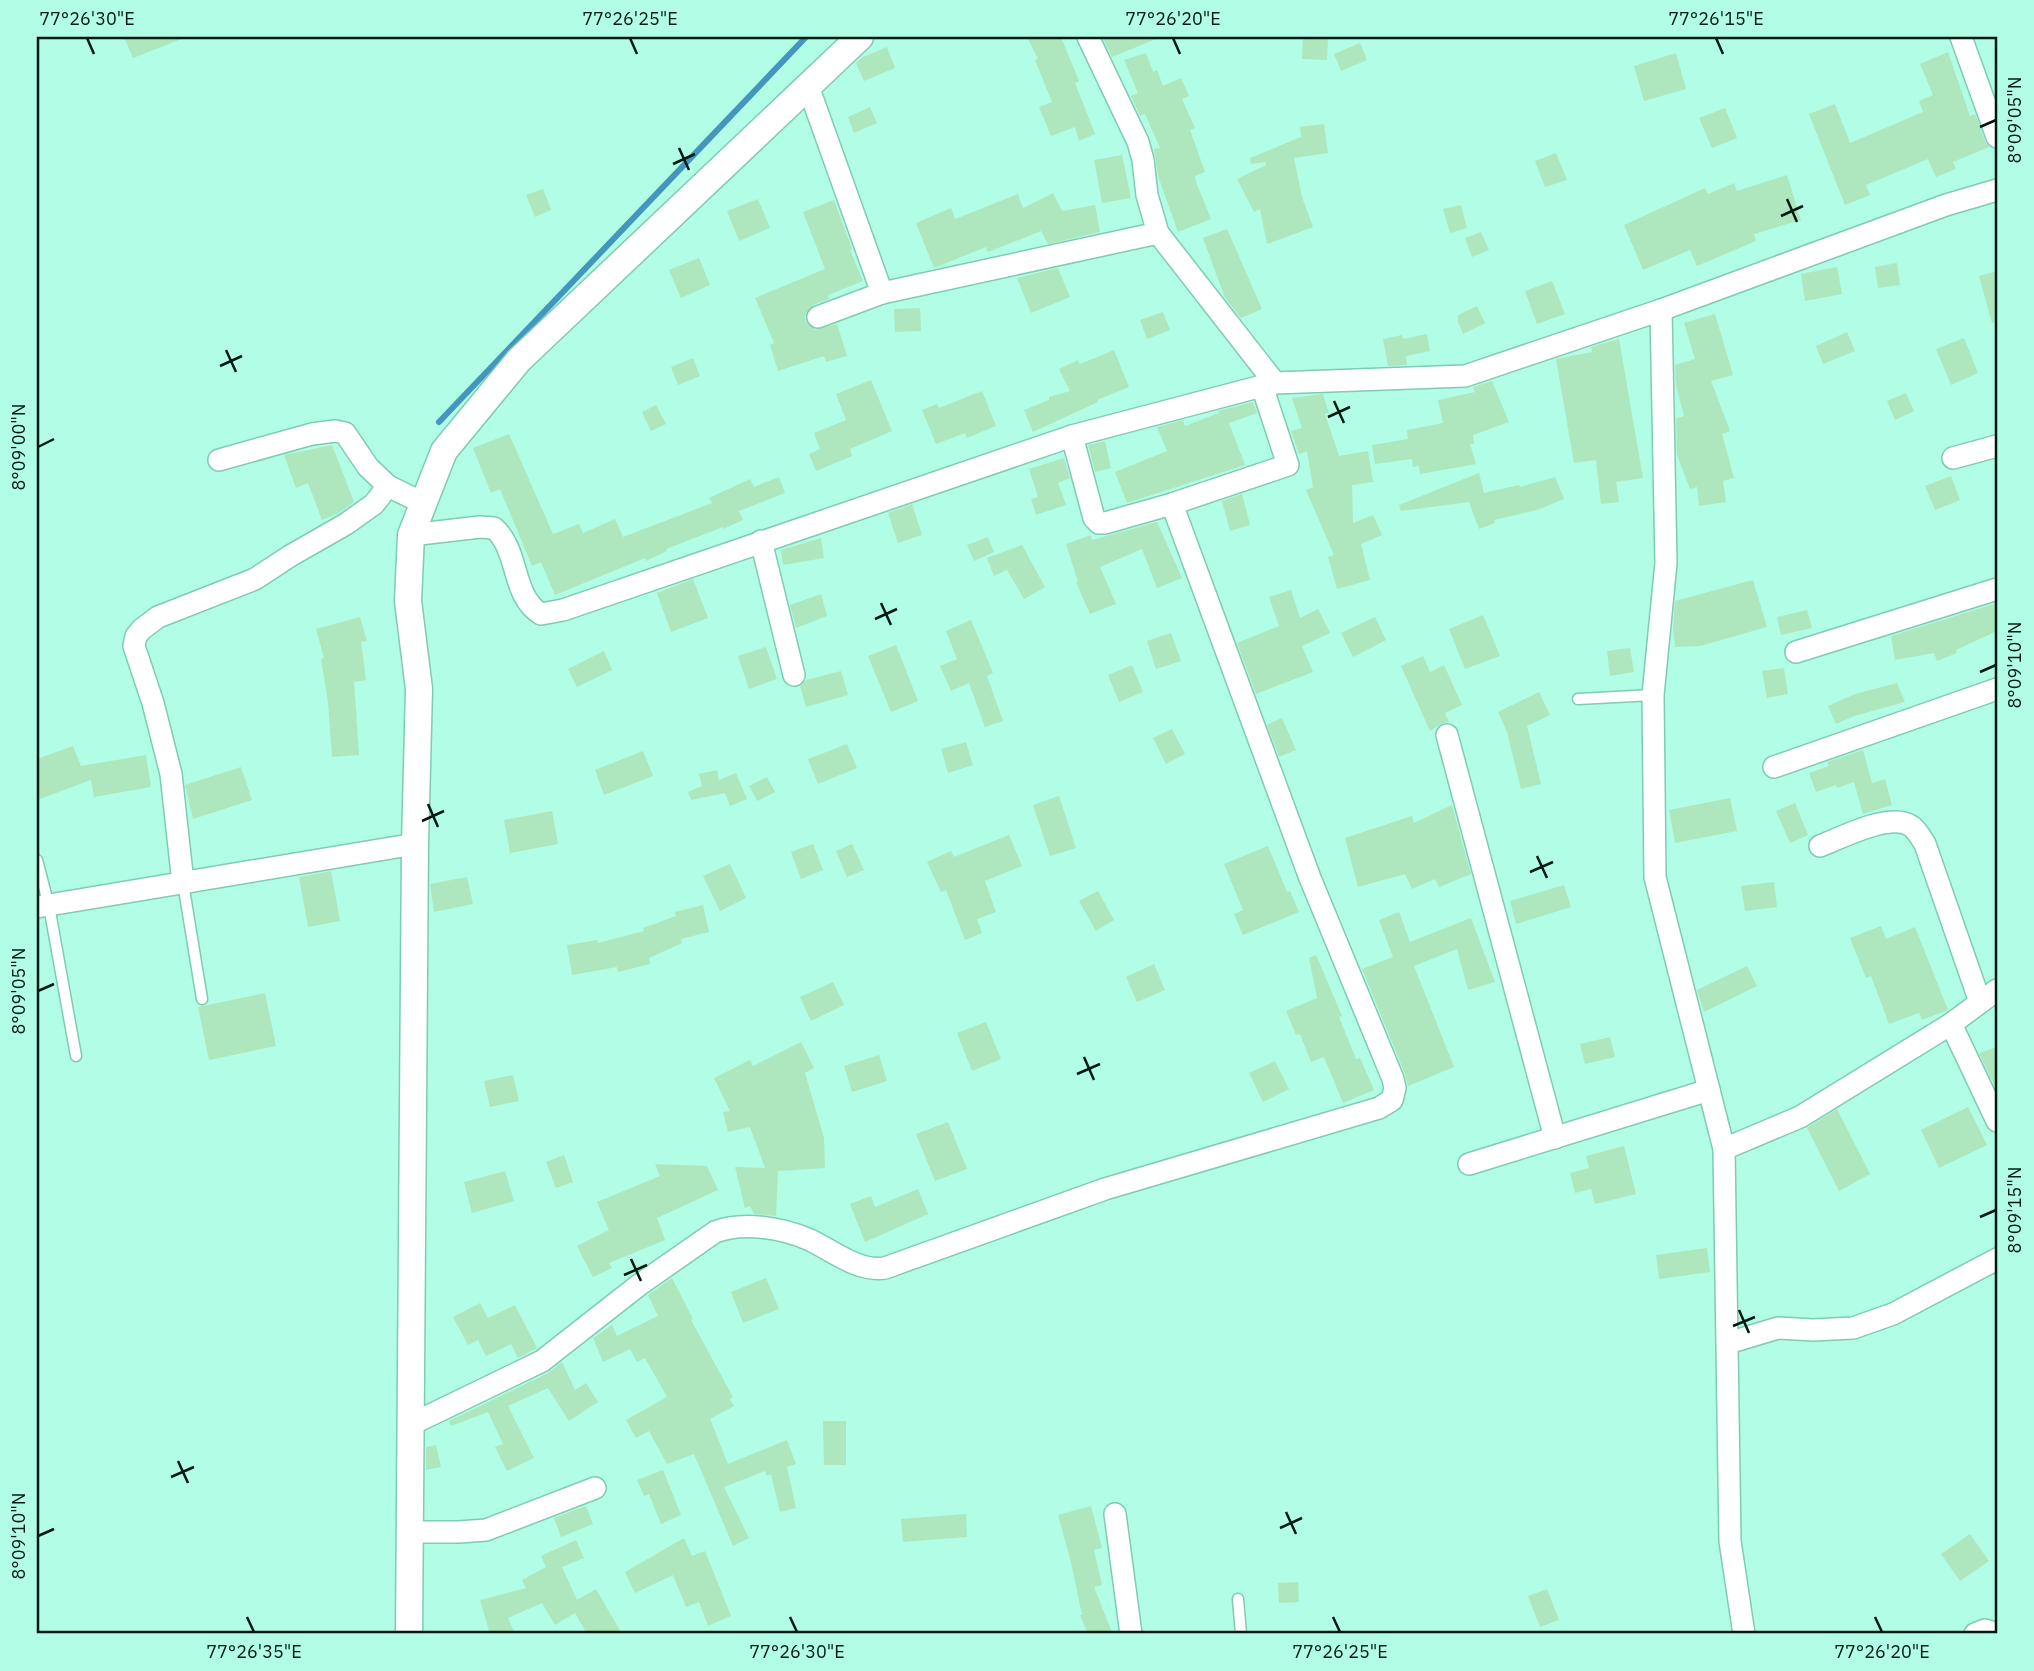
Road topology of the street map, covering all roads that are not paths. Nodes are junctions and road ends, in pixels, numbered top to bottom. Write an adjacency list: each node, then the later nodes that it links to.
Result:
1 (860, 37): 4 (street)
2 (1088, 37): 7 (street)
3 (1961, 37): 5 (street)
4 (808, 86): 8 (street); 17 (street)
5 (1997, 137)
6 (1997, 190): 9 (street)
7 (1158, 233): 8 (street); 11 (street)
8 (882, 293): 10 (street)
9 (1661, 310): 11 (street); 25 (street)
10 (818, 317)
11 (1269, 384): 12 (street); 18 (street)
12 (1072, 436): 18 (street); 20 (street)
13 (1997, 446): 14 (street)
14 (1953, 458)
15 (219, 460): 16 (street)
16 (388, 486): 17 (street); 32 (street)
17 (424, 503): 19 (street)
18 (1172, 504): 45 (street)
19 (411, 535): 20 (street); 29 (street)
20 (761, 541): 23 (street)
21 (1997, 589): 22 (street)
22 (1796, 652)
23 (794, 675)
24 (1997, 689): 28 (street)
25 (1653, 695): 26 (lane); 38 (street)
26 (1578, 699)
27 (1447, 735): 40 (street)
28 (1774, 767)
29 (415, 844): 32 (street); 45 (street)
30 (1819, 846): 34 (street)
31 (37, 859): 33 (lane)
32 (183, 883): 33 (street); 35 (lane)
33 (43, 906): 37 (lane)
34 (1989, 996): 36 (street)
35 (202, 999)
36 (1951, 1024): 39 (street); 41 (street)
37 (76, 1056)
38 (1709, 1090): 40 (street); 41 (street)
39 (1997, 1121)
40 (1555, 1138): 42 (street)
41 (1724, 1149): 44 (street)
42 (1469, 1164)
43 (1997, 1259): 44 (street)
44 (1728, 1343): 53 (street)
45 (412, 1424): 48 (street)
46 (595, 1488): 48 (street)
47 (1115, 1514): 51 (street)
48 (410, 1532): 50 (street)
49 (1238, 1599): 52 (lane)
50 (409, 1634)
51 (1131, 1634)
52 (1241, 1634)
53 (1744, 1634)
54 (1975, 1634): 55 (street)
55 (1997, 1634)

